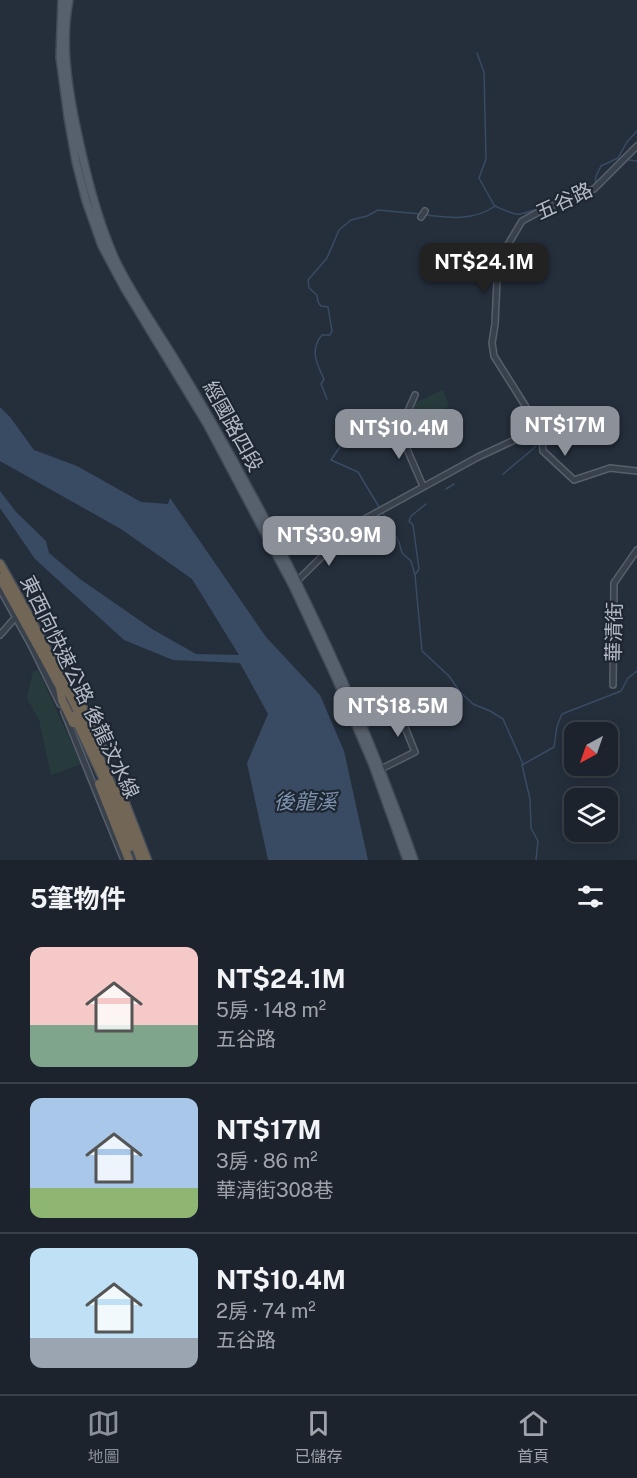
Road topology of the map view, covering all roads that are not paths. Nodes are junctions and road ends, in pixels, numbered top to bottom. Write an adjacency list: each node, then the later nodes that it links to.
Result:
1 (62, 0): 4 (main road, 經國路四段)
2 (69, 0): 4 (main road, 經國路四段)
3 (637, 146): 7 (street, 五谷路)
4 (166, 355): 14 (main road, 經國路四段)
5 (415, 396): 6 (street)
6 (396, 424): 8 (street); 10 (street)
7 (536, 430): 9 (street, 五谷路); 10 (street)
8 (344, 434)
9 (637, 471)
10 (423, 486): 14 (street)
11 (637, 550): 19 (street, 華清街)
12 (0, 564): 18 (highway, 東西向快速公路 後龍汶水線)
13 (0, 578): 20 (highway, 東西向快速公路 後龍汶水線)
14 (295, 584): 21 (main road, 經國路四段); 22 (main road, 經國路四段)
15 (0, 589): 16 (street)
16 (15, 618): 17 (street); 23 (street)
17 (0, 635)
18 (59, 674): 26 (highway, 東西向快速公路 後龍汶水線); 27 (highway)
19 (613, 685)
20 (60, 687): 24 (highway); 25 (highway, 東西向快速公路 後龍汶水線)
21 (362, 725): 22 (main road, 經國路四段); 22 (street)
22 (378, 770): 28 (main road, 經國路四段); 29 (main road, 經國路四段)
23 (123, 860)
24 (129, 860)
25 (135, 860)
26 (141, 860)
27 (147, 860)
28 (407, 860)
29 (414, 860)

